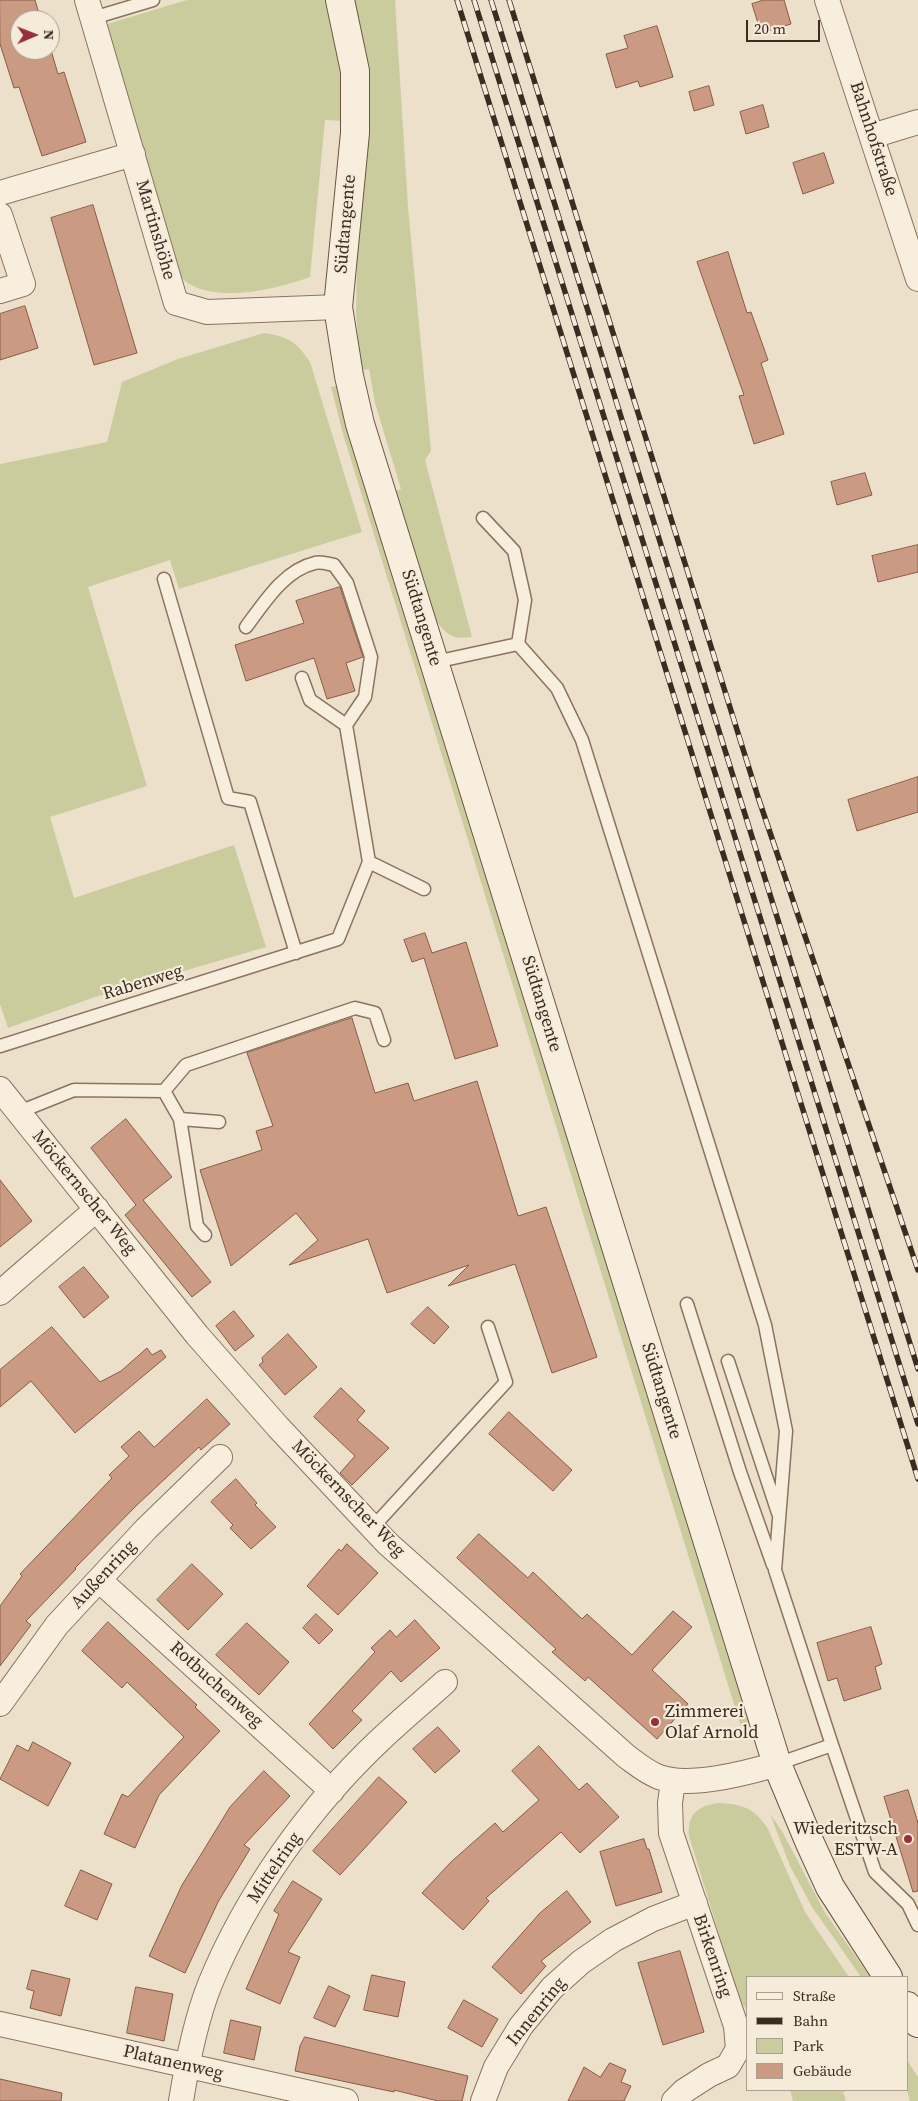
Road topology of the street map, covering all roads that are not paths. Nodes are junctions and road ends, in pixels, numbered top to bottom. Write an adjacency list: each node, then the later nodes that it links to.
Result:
1 (152, 0): 4 (lane)
2 (340, 0): 12 (street, Südtangente)
3 (827, 0): 6 (street, Bahnhofstraße)
4 (90, 9): 7 (street, Martinshöhe)
5 (918, 122): 6 (street)
6 (872, 136): 10 (street, Bahnhofstraße)
7 (133, 154): 8 (street); 12 (street, Martinshöhe)
8 (0, 192)
9 (0, 215): 11 (street)
10 (918, 279)
11 (0, 291)
12 (338, 307): 17 (street, Südtangente)
13 (483, 518): 16 (lane)
14 (164, 579): 22 (lane)
15 (246, 627): 19 (lane)
16 (518, 644): 17 (lane); 37 (lane)
17 (435, 662): 44 (street, Südtangente)
18 (302, 678): 19 (lane)
19 (346, 725): 20 (lane)
20 (369, 862): 21 (lane); 22 (lane, Rabenweg)
21 (424, 889)
22 (296, 953): 24 (lane, Rabenweg)
23 (384, 1040): 26 (lane)
24 (0, 1046)
25 (0, 1089): 27 (street, Möckernscher Weg)
26 (164, 1091): 27 (lane); 28 (lane)
27 (19, 1112): 30 (street, Möckernscher Weg)
28 (180, 1119): 29 (lane); 31 (lane)
29 (219, 1122)
30 (97, 1209): 32 (street); 38 (street, Möckernscher Weg)
31 (205, 1235)
32 (0, 1293)
33 (687, 1304): 39 (lane)
34 (488, 1327): 38 (lane)
35 (728, 1361): 37 (lane)
36 (220, 1457): 40 (street, Außenring)
37 (780, 1518): 39 (lane)
38 (373, 1527): 45 (street, Möckernscher Weg)
39 (775, 1570): 43 (lane)
40 (99, 1580): 42 (street, Außenring); 46 (street, Rotbuchenweg)
41 (446, 1682): 46 (street, Mittelring)
42 (0, 1704)
43 (832, 1745): 44 (lane); 48 (lane)
44 (777, 1764): 45 (street, Möckernscher Weg); 49 (street, Südtangente)
45 (673, 1781): 47 (street, Birkenring)
46 (332, 1791): 53 (street, Mittelring)
47 (695, 1903): 56 (street, Innenring); 57 (street, Birkenring)
48 (918, 1926)
49 (887, 1976)
50 (908, 2008): 51 (street)
51 (918, 2023)
52 (0, 2024): 53 (street, Platanenweg)
53 (186, 2066): 54 (street, Mittelring); 55 (street, Platanenweg)
54 (181, 2101)
55 (346, 2101)
56 (484, 2101)
57 (674, 2101)

